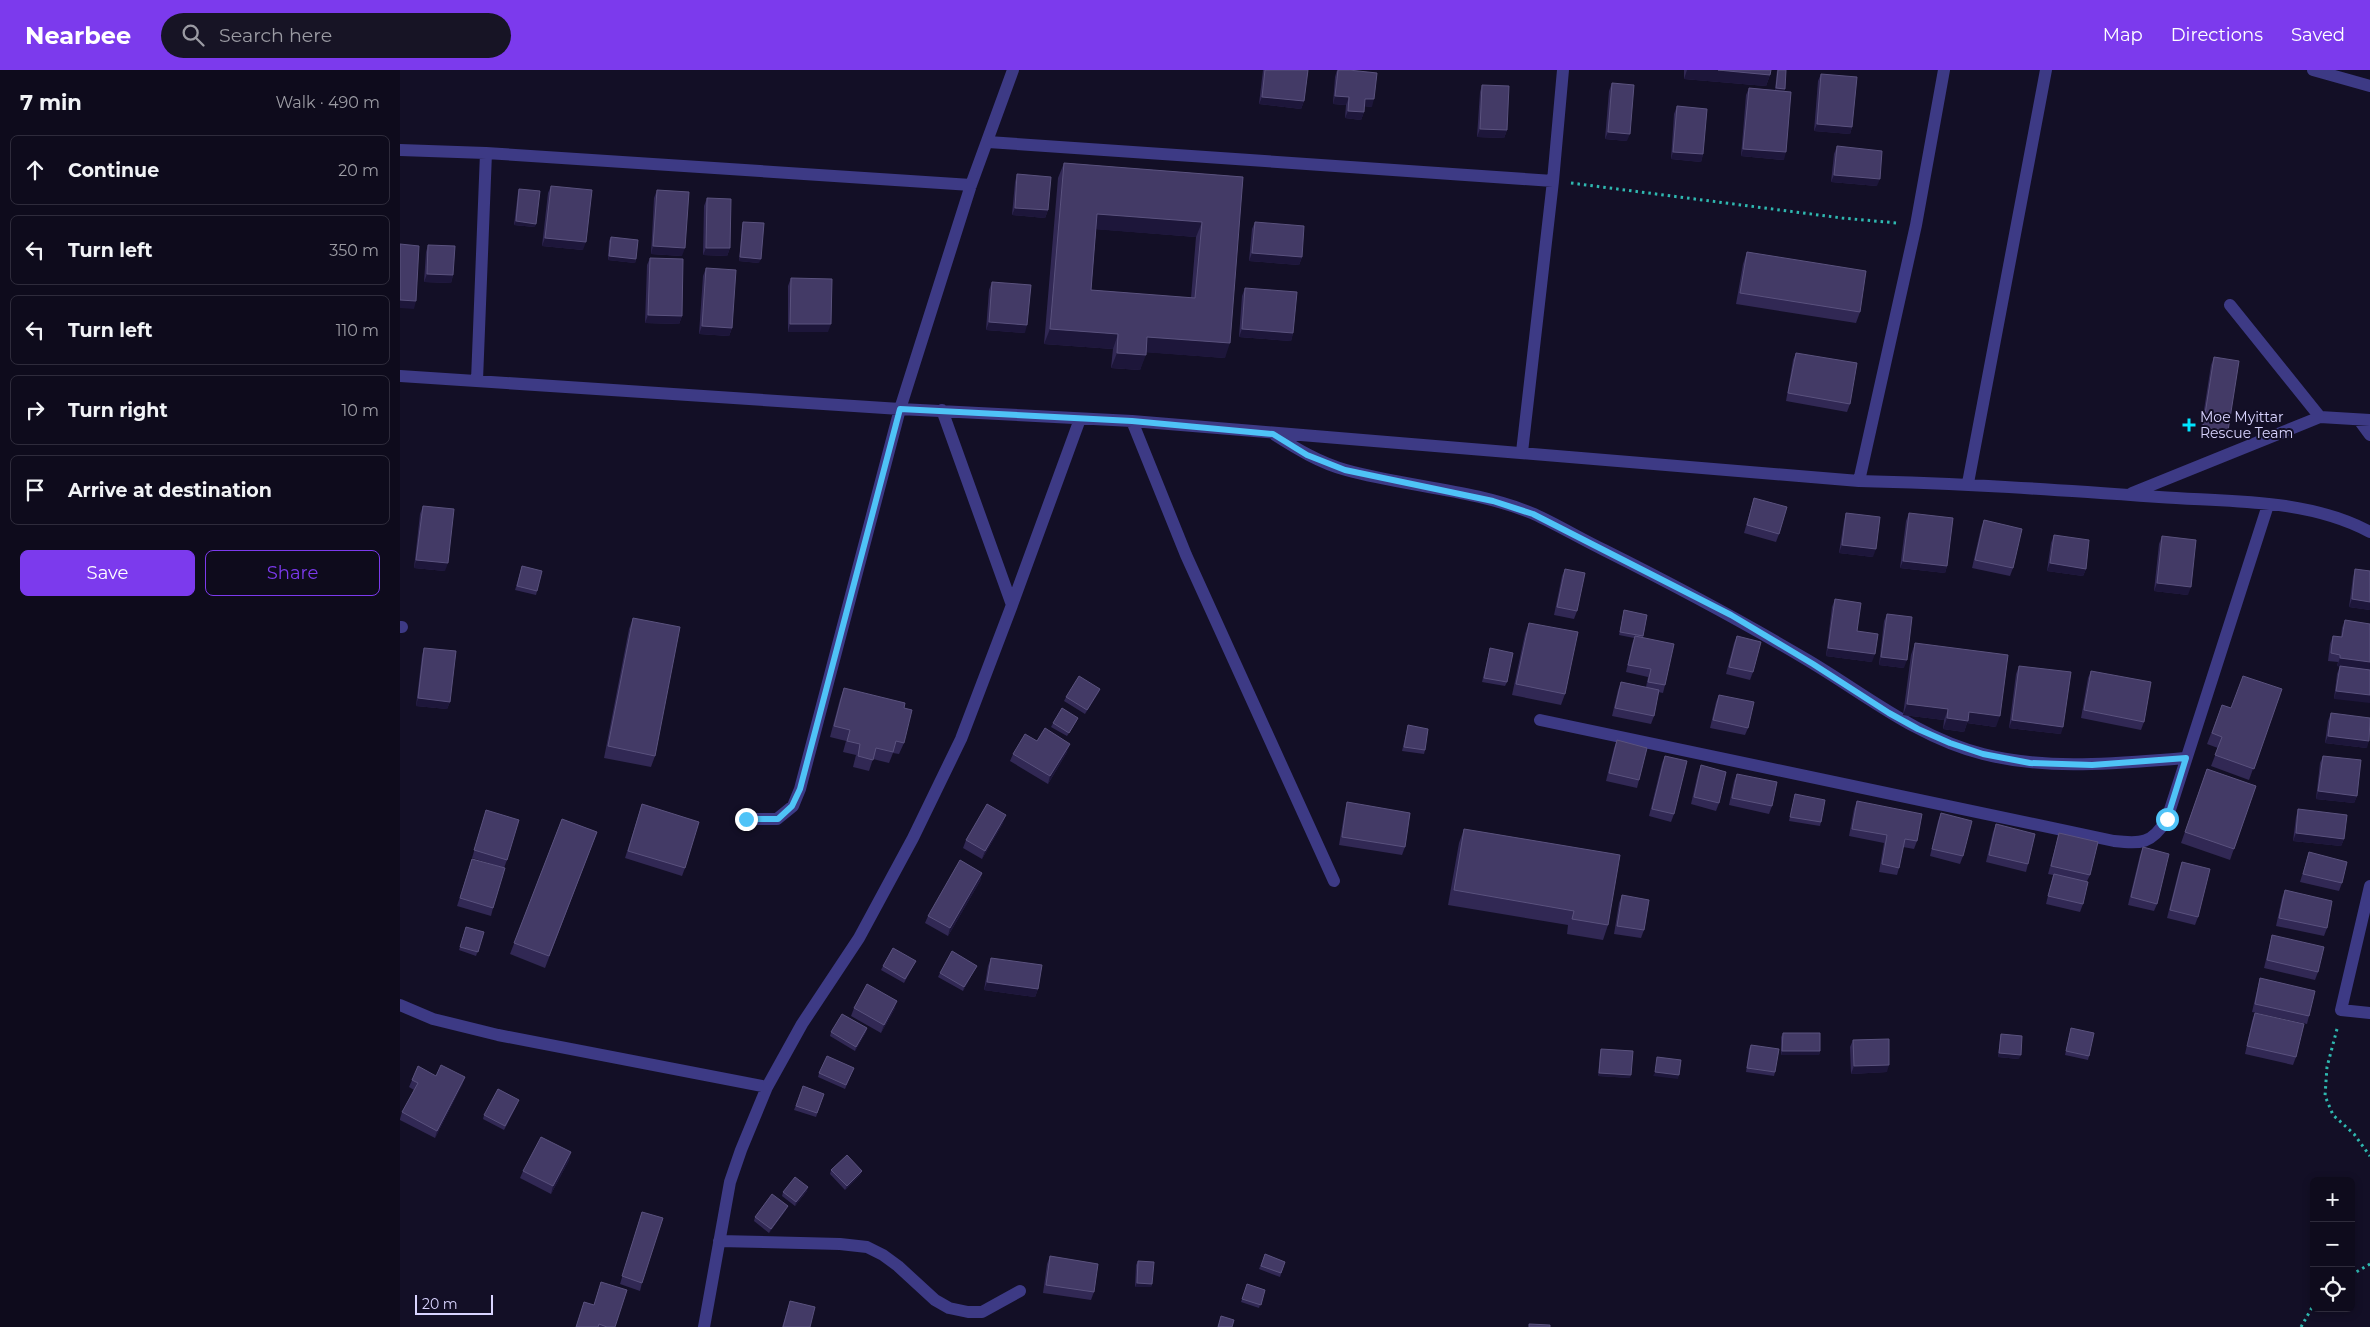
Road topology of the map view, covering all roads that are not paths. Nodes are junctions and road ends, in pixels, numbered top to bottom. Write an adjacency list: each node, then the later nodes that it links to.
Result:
1 (1013, 70): 7 (street)
2 (1563, 70): 10 (street)
3 (1944, 70): 24 (street)
4 (2046, 70): 25 (street)
5 (2313, 70): 6 (street)
6 (2370, 86)
7 (988, 142): 10 (street); 11 (street)
8 (400, 150): 9 (street)
9 (486, 153): 11 (street); 14 (street)
10 (1553, 181): 23 (street)
11 (971, 185): 15 (street)
12 (2230, 305): 17 (street)
13 (400, 376): 14 (street)
14 (477, 380): 15 (street)
15 (900, 409): 16 (street); 32 (street)
16 (942, 410): 18 (street); 29 (street)
17 (2320, 418): 19 (street); 26 (street)
18 (1080, 420): 20 (street); 29 (street)
19 (2364, 420): 22 (street)
20 (1132, 421): 21 (street); 33 (street)
21 (1273, 434): 23 (street); 31 (street)
22 (2370, 435)
23 (1522, 452): 24 (street)
24 (1859, 481): 25 (street)
25 (1968, 483): 26 (street)
26 (2128, 494): 27 (street)
27 (2268, 505): 28 (street); 31 (street)
28 (2370, 532)
29 (1012, 605): 37 (street)
30 (1540, 720): 31 (street)
31 (2186, 758)
32 (746, 819)
33 (1334, 881)
34 (2370, 886): 36 (street)
35 (400, 1005): 37 (street)
36 (2370, 1013)
37 (767, 1087): 38 (street)
38 (719, 1241): 39 (street); 40 (street)
39 (1020, 1291)
40 (704, 1327)

